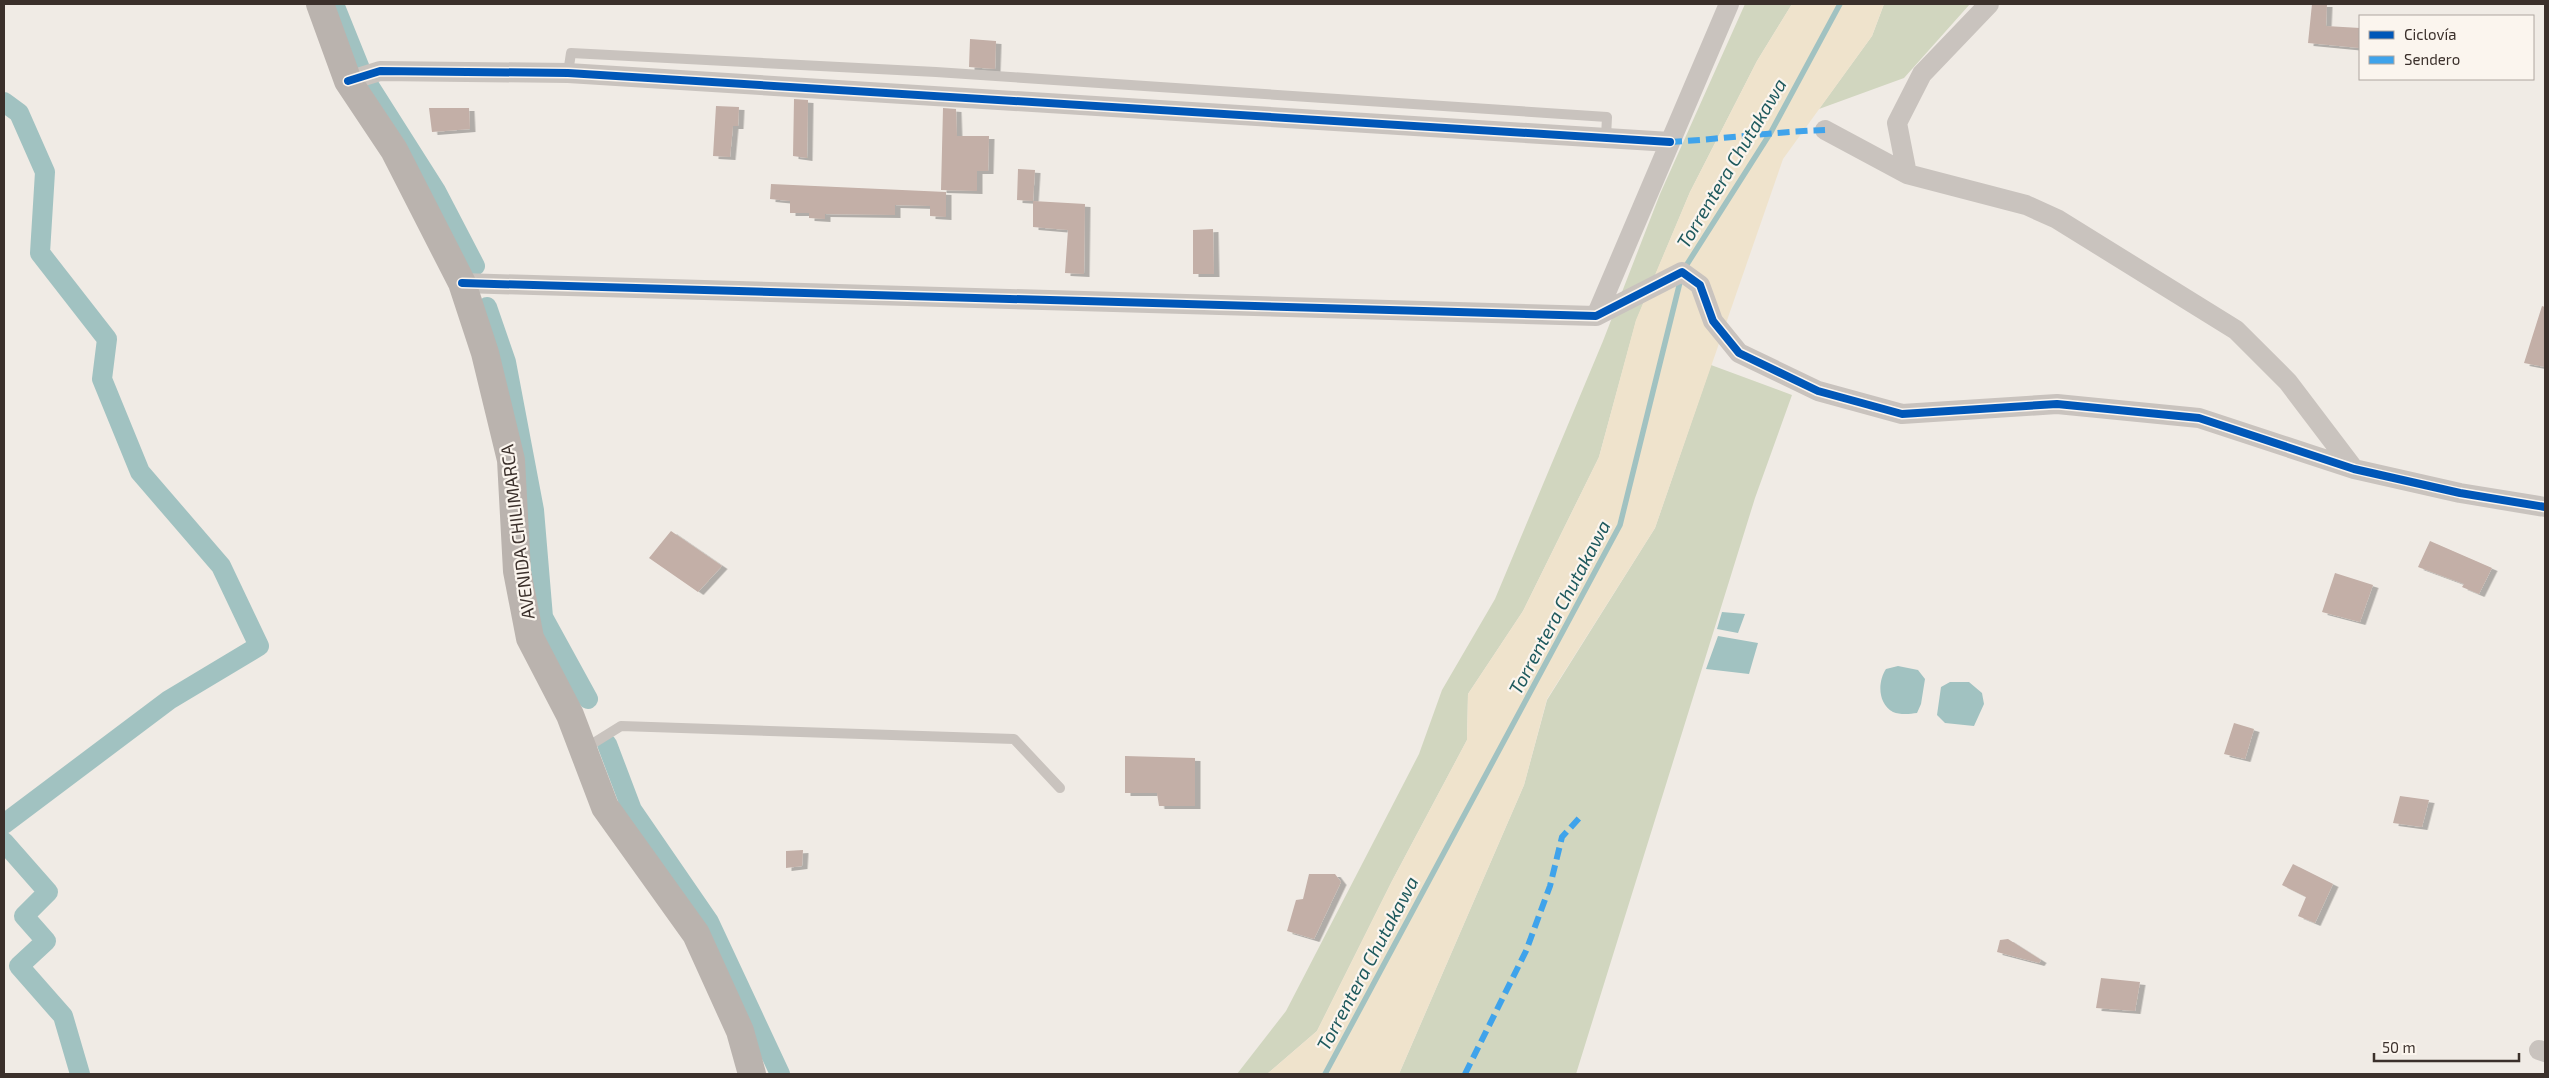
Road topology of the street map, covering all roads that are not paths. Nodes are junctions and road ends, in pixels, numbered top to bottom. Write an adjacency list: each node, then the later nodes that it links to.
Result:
1 (320, 4): 4 (street, AVENIDA CHILIMARCA)
2 (1729, 4): 6 (street)
3 (1989, 4): 7 (street)
4 (348, 81): 6 (street); 8 (street, AVENIDA CHILIMARCA)
5 (1825, 130): 7 (street)
6 (1670, 142): 9 (street)
7 (1907, 174): 10 (street)
8 (462, 283): 9 (street); 12 (street, AVENIDA CHILIMARCA)
9 (1596, 316): 10 (street)
10 (2354, 469): 11 (street)
11 (2545, 507)
12 (583, 750): 13 (lane); 14 (street, AVENIDA CHILIMARCA)
13 (1060, 788)
14 (752, 1074)

